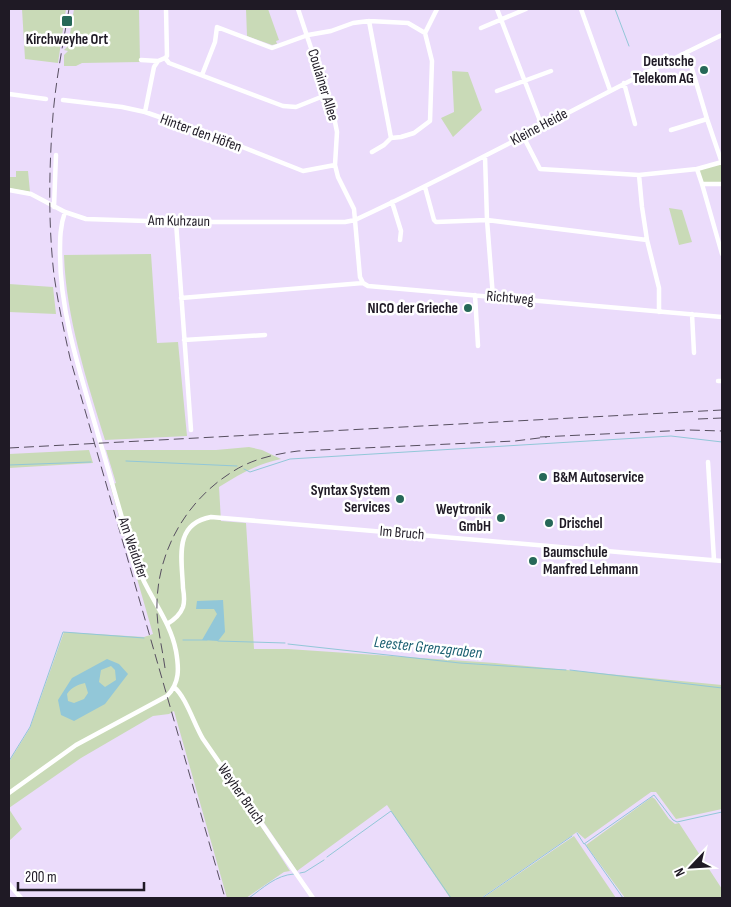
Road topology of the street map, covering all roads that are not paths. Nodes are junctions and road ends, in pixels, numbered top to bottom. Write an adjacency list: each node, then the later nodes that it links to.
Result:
1 (166, 9): 14 (street)
2 (298, 9): 12 (street, Coulainer Allee)
3 (437, 9): 10 (street)
4 (497, 9): 7 (street)
5 (526, 9): 7 (street)
6 (581, 9): 21 (street)
7 (502, 20): 9 (street); 19 (street)
8 (369, 22): 10 (street); 12 (street); 33 (street)
9 (481, 28)
10 (425, 33): 33 (street)
11 (722, 34): 13 (street, Kleine Heide)
12 (308, 35): 18 (street); 24 (street, Coulainer Allee)
13 (687, 52): 20 (street, Kleine Heide); 28 (street)
14 (165, 58): 16 (street); 18 (street)
15 (141, 60): 16 (street)
16 (158, 61): 27 (street)
17 (551, 71): 19 (street)
18 (202, 75): 24 (street)
19 (525, 80): 22 (street); 30 (street)
20 (624, 84): 21 (street, Kleine Heide); 29 (street)
21 (610, 90): 30 (street, Kleine Heide)
22 (497, 91)
23 (9, 94): 25 (street)
24 (326, 95): 38 (street, Coulainer Allee)
25 (46, 99)
26 (64, 100): 27 (street, Hinter den Höfen)
27 (145, 112): 38 (street, Hinter den Höfen)
28 (707, 119): 31 (street); 37 (street)
29 (636, 124)
30 (542, 126): 32 (street, Kleine Heide)
31 (671, 130)
32 (523, 136): 36 (street, Kleine Heide); 40 (street)
33 (391, 138): 34 (street)
34 (372, 152)
35 (56, 156): 46 (street)
36 (485, 156): 43 (street, Kleine Heide); 49 (street)
37 (722, 163): 39 (street)
38 (335, 165): 48 (street, Coulainer Allee)
39 (697, 169): 40 (street); 41 (street)
40 (639, 175): 52 (street)
41 (702, 184): 42 (street); 53 (street)
42 (722, 184)
43 (424, 187): 45 (street, Kleine Heide); 49 (street)
44 (9, 190): 46 (street, Am Kuhzaun)
45 (392, 202): 48 (street, Kleine Heide); 51 (street)
46 (54, 207): 47 (street, Am Kuhzaun)
47 (65, 212): 50 (street, Am Kuhzaun); 69 (street, Am Weidufer)
48 (355, 220): 50 (street, Am Kuhzaun); 54 (street)
49 (487, 220): 52 (street); 56 (street)
50 (176, 222): 57 (street)
51 (400, 240)
52 (647, 240): 58 (street)
53 (722, 254)
54 (364, 283): 55 (street, Richtweg); 57 (street, Richtweg)
55 (475, 295): 56 (street, Richtweg); 63 (street)
56 (493, 297): 58 (street, Richtweg)
57 (180, 298): 62 (street)
58 (658, 312): 59 (street, Richtweg)
59 (692, 314): 60 (street, Richtweg); 64 (street)
60 (722, 317)
61 (265, 335): 62 (street)
62 (184, 340): 65 (street)
63 (478, 346)
64 (694, 354)
65 (191, 430)
66 (708, 462): 67 (street)
67 (714, 560): 68 (street, Im Bruch); 69 (street, Im Bruch)
68 (722, 561)
69 (167, 624): 70 (street, Am Weidufer)
70 (174, 688): 71 (street); 74 (street, Weyher Bruch)
71 (9, 793)
72 (9, 884): 73 (street)
73 (20, 898)
74 (313, 898)

